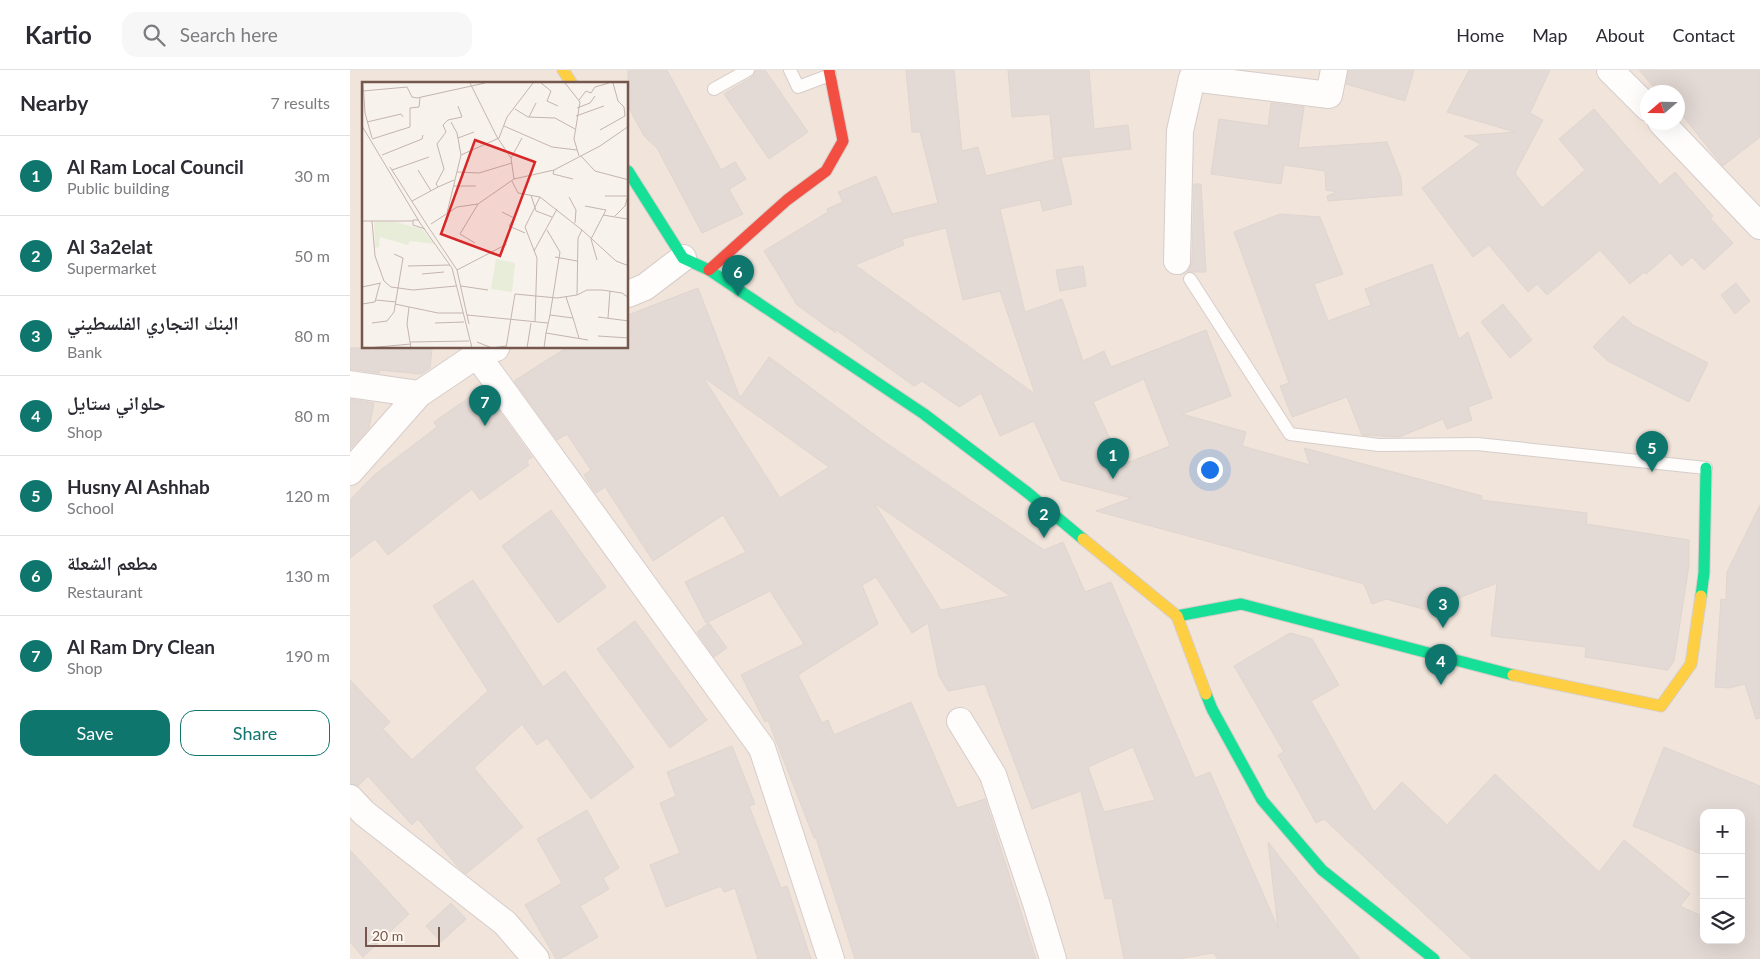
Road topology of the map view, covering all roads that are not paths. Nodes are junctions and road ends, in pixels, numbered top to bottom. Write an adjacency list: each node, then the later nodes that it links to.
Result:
1 (563, 70): 7 (street)
2 (748, 70): 8 (lane)
3 (790, 70): 6 (lane)
4 (1334, 70): 15 (street)
5 (1610, 70): 9 (street)
6 (829, 72): 14 (street)
7 (571, 82)
8 (714, 89)
9 (1640, 100)
10 (1669, 130): 12 (street)
11 (629, 173): 13 (street)
12 (1760, 226)
13 (683, 258): 14 (street); 16 (street)
14 (709, 270): 22 (street)
15 (1183, 270): 20 (lane)
16 (629, 294)
17 (486, 351): 19 (street); 26 (street)
18 (350, 384): 19 (street)
19 (419, 394): 21 (street)
20 (1706, 468): 22 (street)
21 (350, 472)
22 (1177, 616): 28 (street)
23 (960, 721): 27 (street)
24 (350, 798): 25 (street)
25 (536, 959)
26 (831, 959)
27 (1053, 959)
28 (1434, 959)

